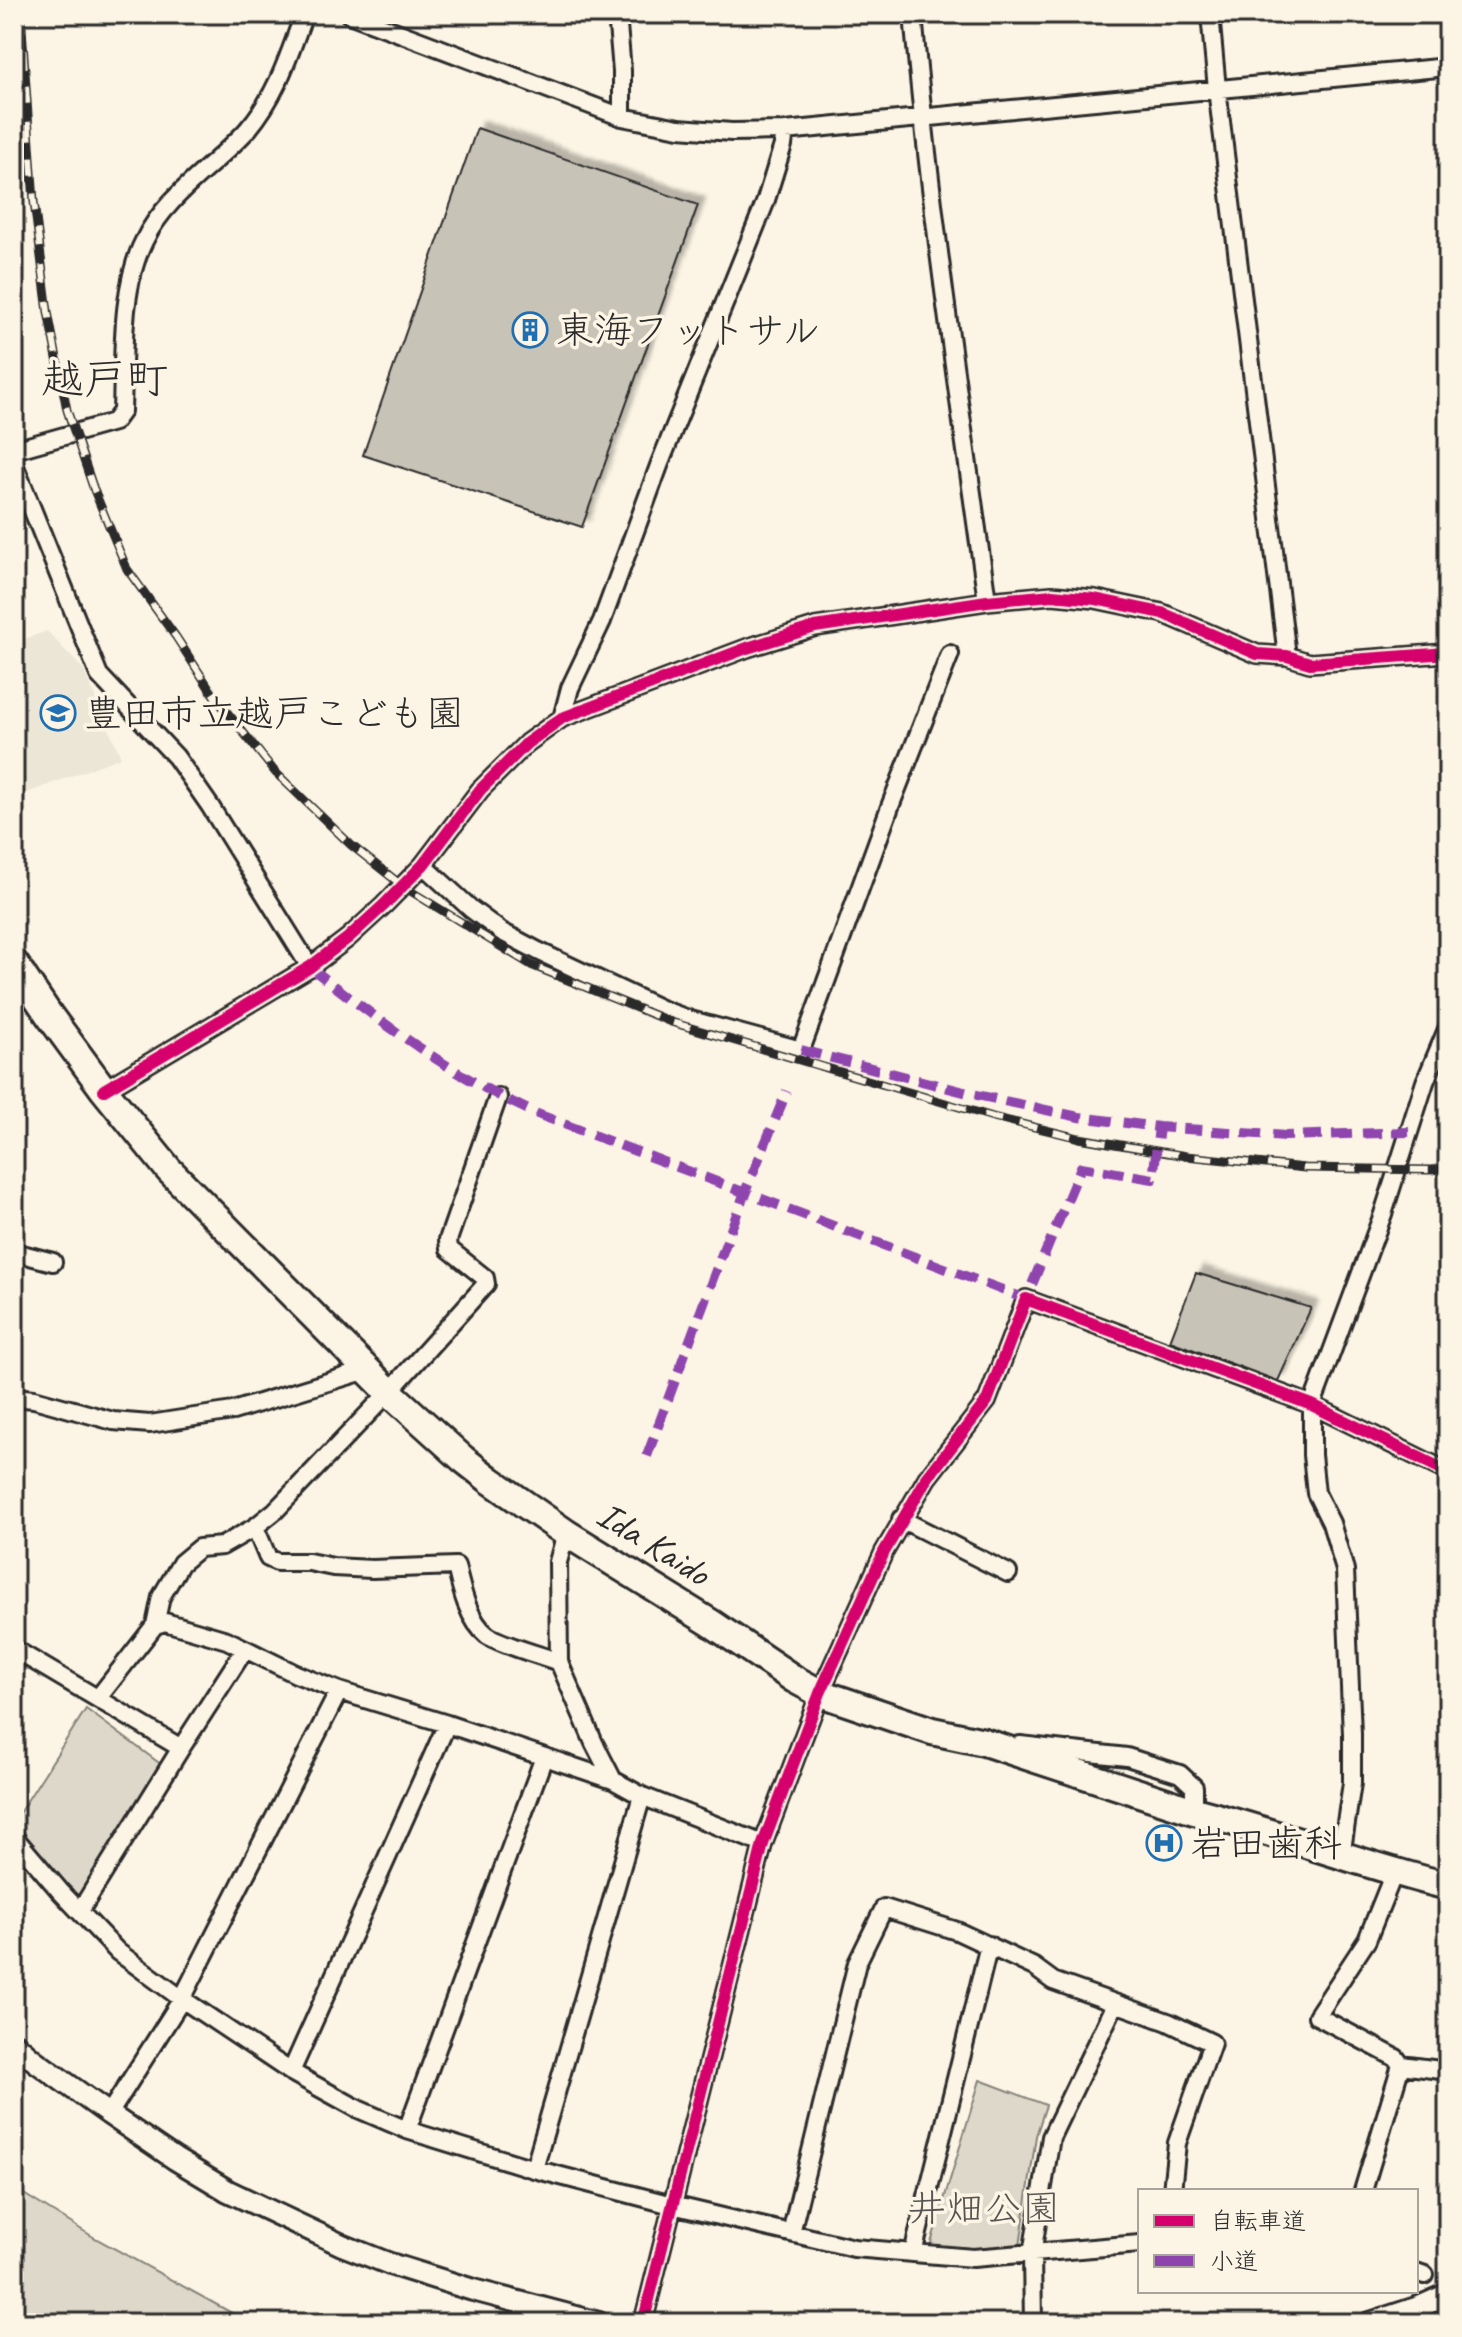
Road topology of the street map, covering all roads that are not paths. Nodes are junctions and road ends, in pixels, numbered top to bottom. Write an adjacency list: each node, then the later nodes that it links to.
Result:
1 (304, 14): 11 (street)
2 (349, 14): 9 (street)
3 (617, 14): 9 (street)
4 (913, 14): 8 (street)
5 (1210, 14): 7 (street)
6 (1448, 67): 7 (street)
7 (1217, 89): 8 (street); 16 (street)
8 (922, 116): 10 (street); 13 (street)
9 (622, 117): 10 (street)
10 (785, 131): 17 (street)
11 (14, 450)
12 (14, 464): 20 (street)
13 (987, 601): 16 (street); 17 (street)
14 (1448, 653): 16 (street)
15 (950, 654): 18 (street)
16 (1287, 656)
17 (562, 718): 18 (street)
18 (423, 865): 20 (street)
19 (14, 963): 22 (highway, Ida Kaido)
20 (310, 967): 22 (street)
21 (1448, 1027): 29 (street)
22 (104, 1090): 26 (highway, Ida Kaido)
23 (498, 1097): 27 (street)
24 (14, 1252): 25 (street)
25 (53, 1262)
26 (367, 1370): 27 (highway, Ida Kaido); 28 (street)
27 (389, 1392): 32 (street); 33 (highway, Ida Kaido)
28 (14, 1397)
29 (1312, 1405): 30 (street); 31 (street); 49 (street)
30 (1448, 1472)
31 (901, 1519): 34 (street); 40 (street)
32 (255, 1527): 35 (street); 38 (street)
33 (566, 1533): 38 (street); 40 (highway, Ida Kaido)
34 (1008, 1573)
35 (155, 1625): 37 (street); 41 (street)
36 (14, 1649): 41 (street)
37 (245, 1649): 39 (street); 43 (street)
38 (559, 1662): 45 (street)
39 (339, 1691): 42 (street); 54 (street)
40 (820, 1693): 48 (street); 49 (highway, Ida Kaido)
41 (98, 1698): 43 (street)
42 (447, 1724): 44 (street); 59 (street)
43 (181, 1748): 52 (street)
44 (544, 1757): 45 (street); 61 (street)
45 (613, 1780): 46 (street)
46 (642, 1796): 48 (street); 62 (street)
47 (14, 1837): 52 (street)
48 (763, 1844): 65 (street)
49 (1341, 1856): 50 (highway, Ida Kaido)
50 (1394, 1873): 51 (highway, Ida Kaido); 57 (street)
51 (1448, 1886)
52 (80, 1911): 54 (street)
53 (989, 1945): 55 (street); 66 (street); 68 (street)
54 (182, 1999): 59 (street); 60 (street)
55 (1115, 2004): 63 (street); 69 (street)
56 (14, 2043): 60 (street)
57 (1401, 2065): 58 (street); 64 (street)
58 (1448, 2071)
59 (291, 2072): 61 (street)
60 (109, 2114): 72 (street)
61 (407, 2130): 62 (street)
62 (534, 2169): 65 (street)
63 (1172, 2189)
64 (1364, 2189)
65 (672, 2205): 66 (street); 73 (street)
66 (791, 2233): 68 (street)
67 (1138, 2244): 69 (street)
68 (913, 2253): 69 (street)
69 (1032, 2254): 74 (street)
70 (1448, 2294): 71 (street)
71 (1421, 2315): 75 (street)
72 (599, 2323)
73 (643, 2323)
74 (1033, 2323)
75 (1370, 2323)

